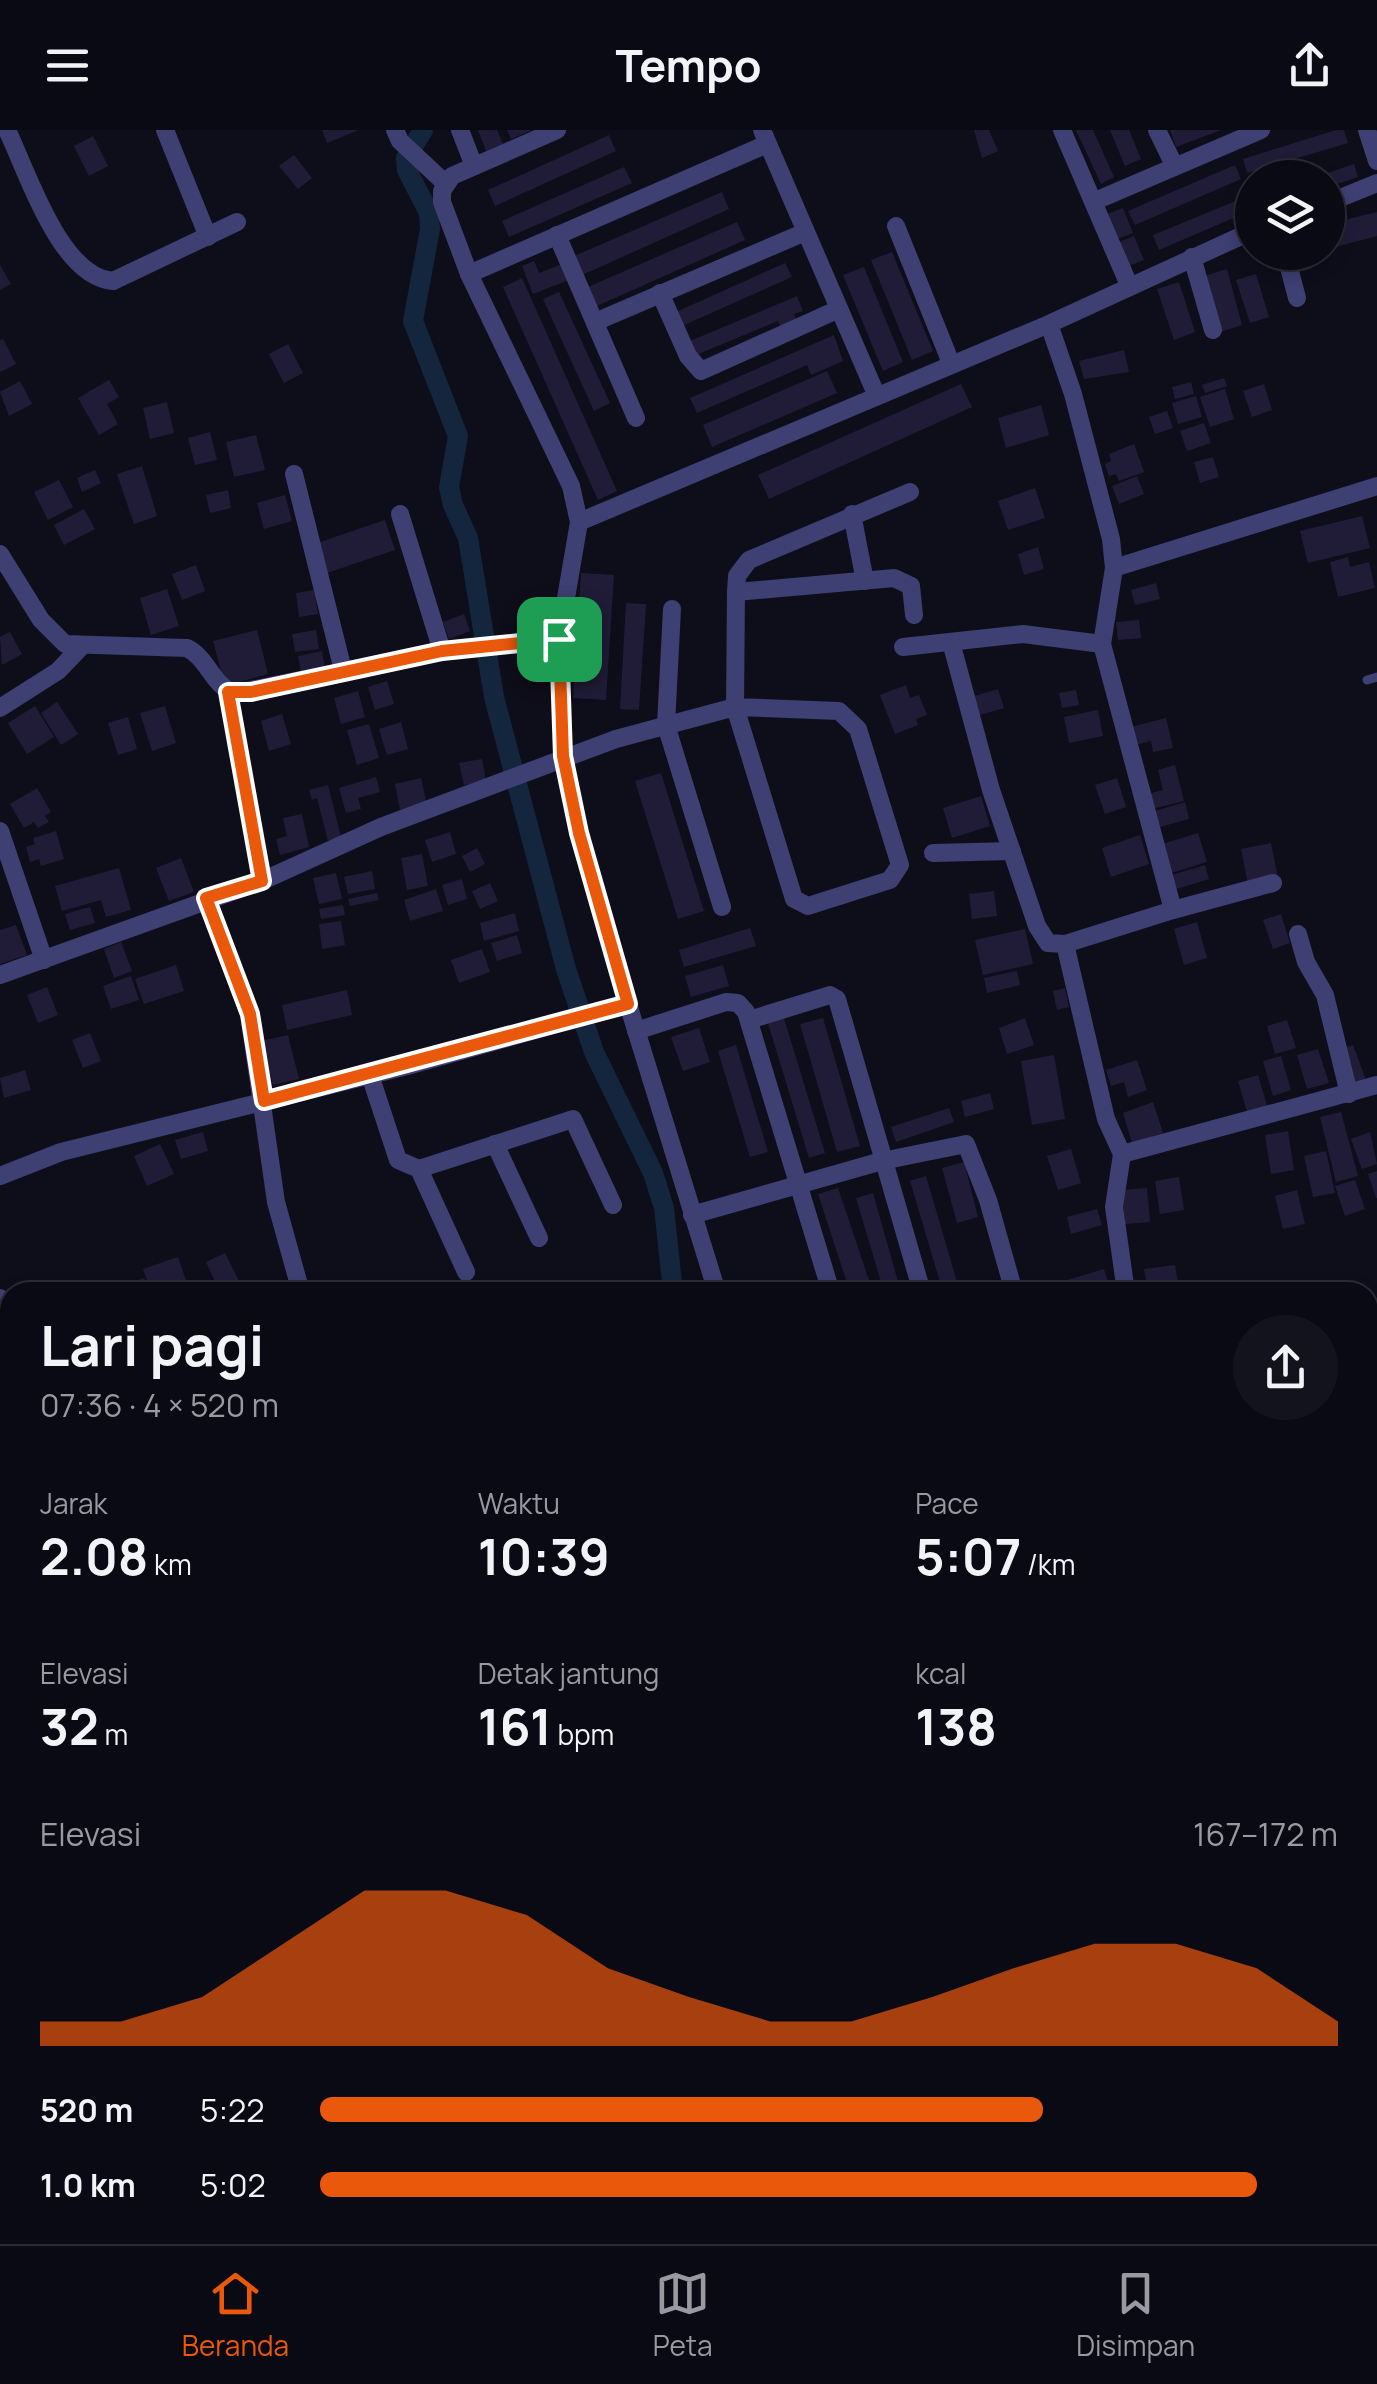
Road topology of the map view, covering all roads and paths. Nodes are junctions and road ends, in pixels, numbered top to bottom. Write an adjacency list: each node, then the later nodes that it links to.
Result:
1 (7, 130): 22 (street)
2 (165, 130): 22 (street)
3 (460, 130): 13 (street)
4 (557, 130): 13 (street)
5 (1062, 130): 17 (street)
6 (1157, 130): 12 (street)
7 (1261, 130): 12 (street)
8 (1368, 130): 11 (street)
9 (398, 135): 14 (street)
10 (764, 137): 20 (street); 21 (street)
11 (1377, 161)
12 (1174, 165): 17 (street)
13 (474, 166): 14 (street)
14 (446, 184): 26 (street)
15 (1376, 185): 16 (street)
16 (1345, 196)
17 (1094, 201): 27 (street)
18 (238, 222): 22 (street)
19 (896, 226): 34 (street)
20 (803, 233): 28 (street); 30 (street)
21 (558, 235): 26 (street); 31 (street)
22 (208, 237)
23 (1235, 238): 24 (street)
24 (1192, 257): 27 (street); 33 (street)
25 (1290, 270): 29 (street)
26 (468, 274): 42 (street)
27 (1130, 285): 32 (street)
28 (660, 293): 30 (street); 31 (street)
29 (1298, 298)
30 (839, 309): 35 (street)
31 (595, 322): 36 (street)
32 (1048, 324): 34 (street); 44 (street)
33 (1213, 330)
34 (952, 364): 35 (street)
35 (876, 394): 42 (street)
36 (636, 418)
37 (294, 474): 55 (street)
38 (1377, 486): 44 (street)
39 (910, 492): 41 (street)
40 (400, 514): 54 (street)
41 (852, 514): 45 (street); 46 (street)
42 (579, 522): 49 (street)
43 (0, 554): 53 (street)
44 (1114, 568): 51 (street)
45 (865, 581): 46 (street); 48 (street)
46 (736, 592): 57 (street)
47 (672, 609): 59 (street)
48 (914, 615)
49 (559, 639): 54 (street); 60 (street)
50 (952, 642): 51 (street); 52 (street); 62 (street)
51 (1102, 644): 68 (street)
52 (903, 647)
53 (80, 648): 56 (street); 58 (street)
54 (442, 651): 55 (street)
55 (343, 670): 56 (street)
56 (228, 692): 64 (street)
57 (735, 707): 57 (street); 59 (street)
58 (0, 708)
59 (666, 725): 60 (street); 67 (street)
60 (563, 756): 64 (street); 73 (street)
61 (0, 831): 71 (street)
62 (1012, 851): 63 (street); 70 (street)
63 (933, 853)
64 (262, 881): 66 (street)
65 (1273, 883): 68 (street)
66 (206, 898): 71 (street); 79 (street)
67 (722, 907)
68 (1173, 910): 70 (street)
69 (1298, 934): 78 (street)
70 (1065, 944): 81 (street)
71 (44, 960): 72 (street)
72 (0, 975)
73 (628, 1004): 75 (street); 76 (street)
74 (749, 1020): 75 (street); 82 (street); 85 (street)
75 (636, 1031): 87 (street)
76 (370, 1074): 79 (street); 83 (street)
77 (1377, 1085): 78 (street)
78 (1349, 1094): 81 (street)
79 (264, 1101): 84 (street); 90 (street)
80 (495, 1144): 83 (street); 86 (street); 88 (street)
81 (1122, 1154): 95 (street)
82 (882, 1160): 85 (street); 93 (street); 94 (street)
83 (420, 1169): 89 (street)
84 (0, 1176)
85 (801, 1186): 87 (street); 92 (street)
86 (613, 1205)
87 (692, 1215): 91 (street)
88 (539, 1238)
89 (466, 1272)
90 (298, 1282)
91 (714, 1282)
92 (828, 1282)
93 (919, 1282)
94 (1011, 1282)
95 (1125, 1282)

